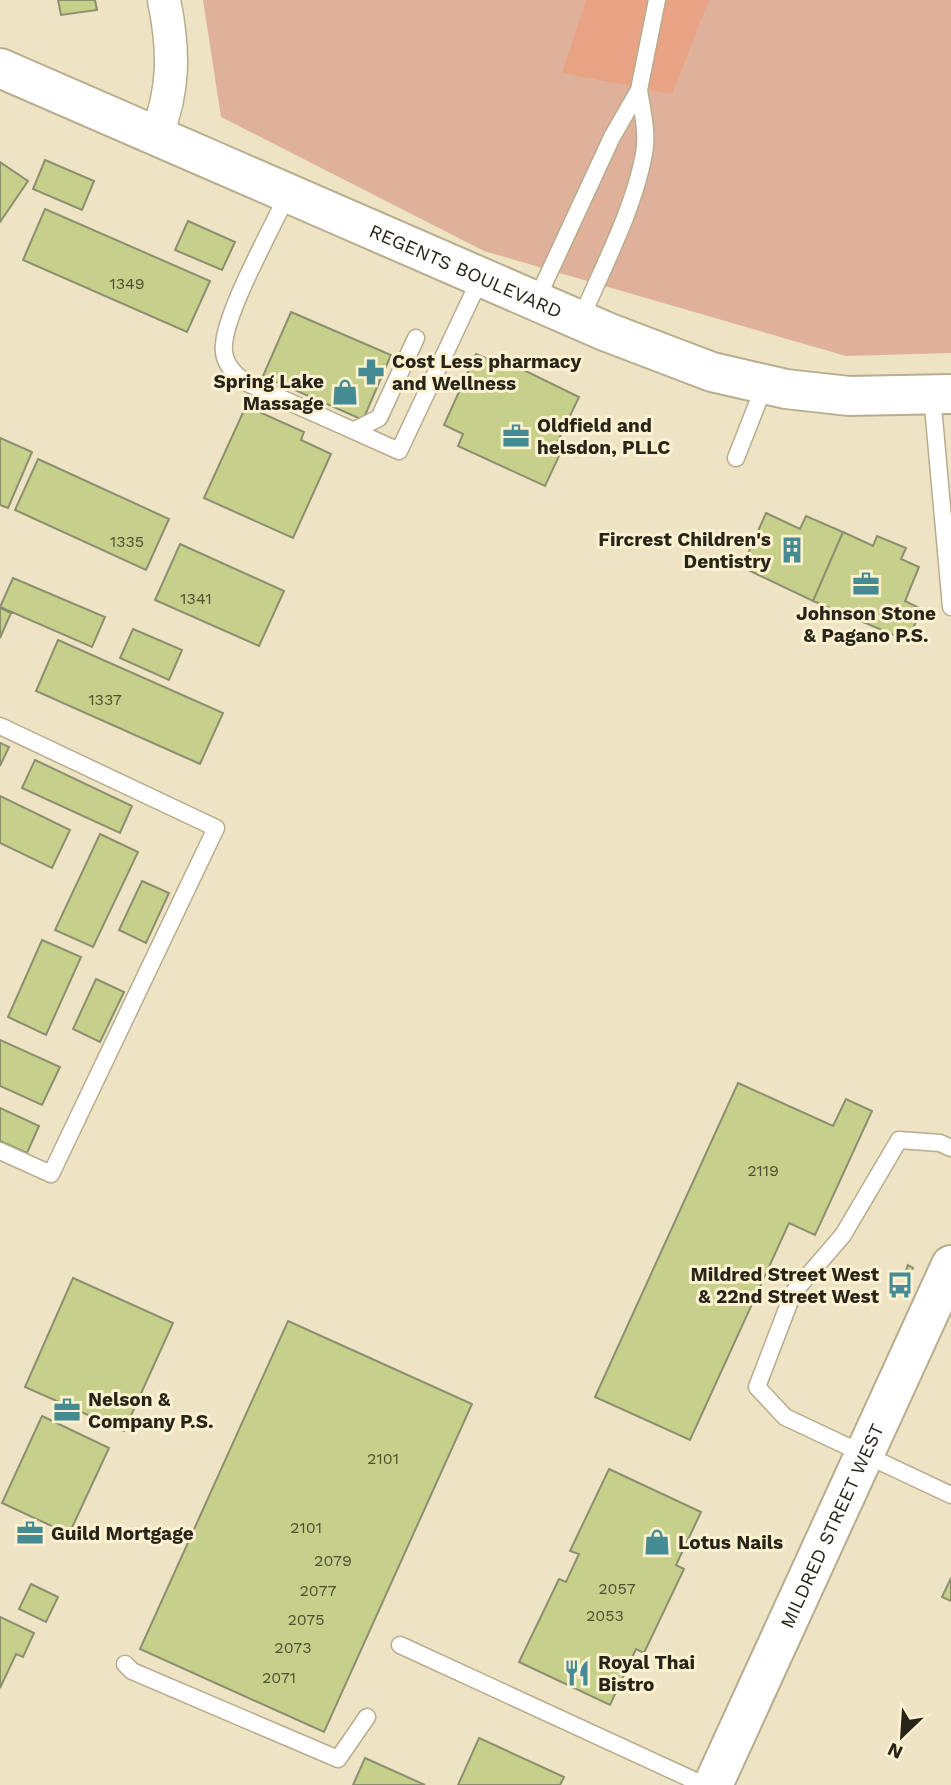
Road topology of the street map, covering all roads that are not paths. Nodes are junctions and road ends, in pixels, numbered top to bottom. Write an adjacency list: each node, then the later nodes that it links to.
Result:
1 (164, 0): 5 (street)
2 (657, 0): 4 (lane)
3 (0, 68): 5 (main road, REGENTS BOULEVARD)
4 (639, 90): 8 (lane); 9 (lane)
5 (156, 136): 6 (main road, REGENTS BOULEVARD)
6 (288, 193): 7 (main road, REGENTS BOULEVARD); 13 (lane)
7 (481, 277): 8 (main road, REGENTS BOULEVARD); 13 (lane)
8 (536, 301): 9 (main road, REGENTS BOULEVARD)
9 (580, 321): 11 (main road, REGENTS BOULEVARD)
10 (416, 338): 13 (lane)
11 (765, 384): 12 (main road, REGENTS BOULEVARD); 14 (lane)
12 (942, 394): 15 (lane)
13 (355, 430)
14 (736, 458)
15 (951, 607)
16 (0, 726): 18 (lane)
17 (951, 1147): 20 (lane)
18 (0, 1151)
19 (951, 1265): 20 (main road, MILDRED STREET WEST)
20 (865, 1454): 21 (lane); 26 (main road, MILDRED STREET WEST)
21 (951, 1495)
22 (400, 1645): 25 (lane)
23 (125, 1664): 24 (lane)
24 (366, 1717)
25 (704, 1785)
26 (713, 1785)

